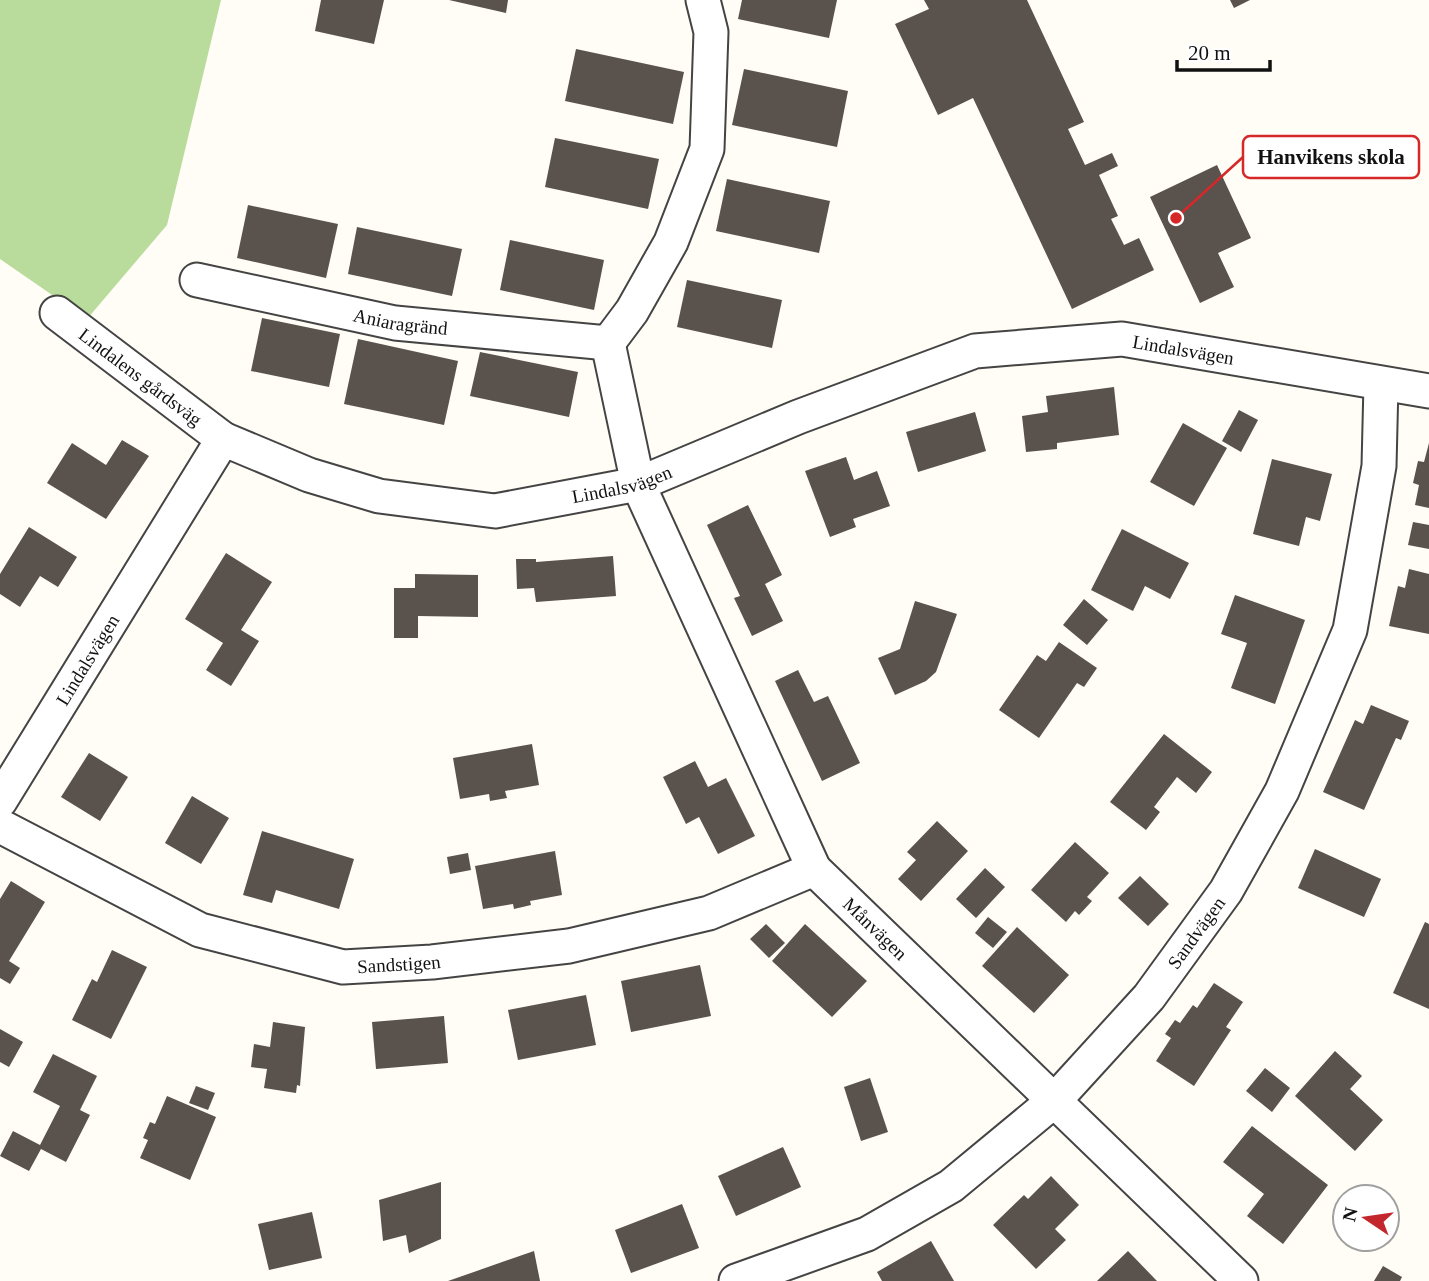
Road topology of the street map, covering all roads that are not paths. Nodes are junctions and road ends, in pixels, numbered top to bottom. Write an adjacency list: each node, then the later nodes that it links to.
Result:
1 (703, 0): 4 (street)
2 (197, 280): 4 (street, Aniaragränd)
3 (57, 313): 7 (street, Lindalens gårdsväg)
4 (608, 343): 8 (street)
5 (1381, 384): 6 (street, Lindalsvägen); 8 (street, Lindalsvägen); 12 (street, Sandvägen)
6 (1429, 391)
7 (223, 439): 8 (street, Lindalsvägen); 9 (street, Lindalsvägen)
8 (638, 484): 11 (street, Månvägen)
9 (0, 801)
10 (0, 826): 11 (street, Sandstigen)
11 (814, 869): 12 (street, Månvägen)
12 (1055, 1100): 13 (street, Sandvägen); 14 (street, Månvägen)
13 (736, 1281)
14 (1239, 1281)

